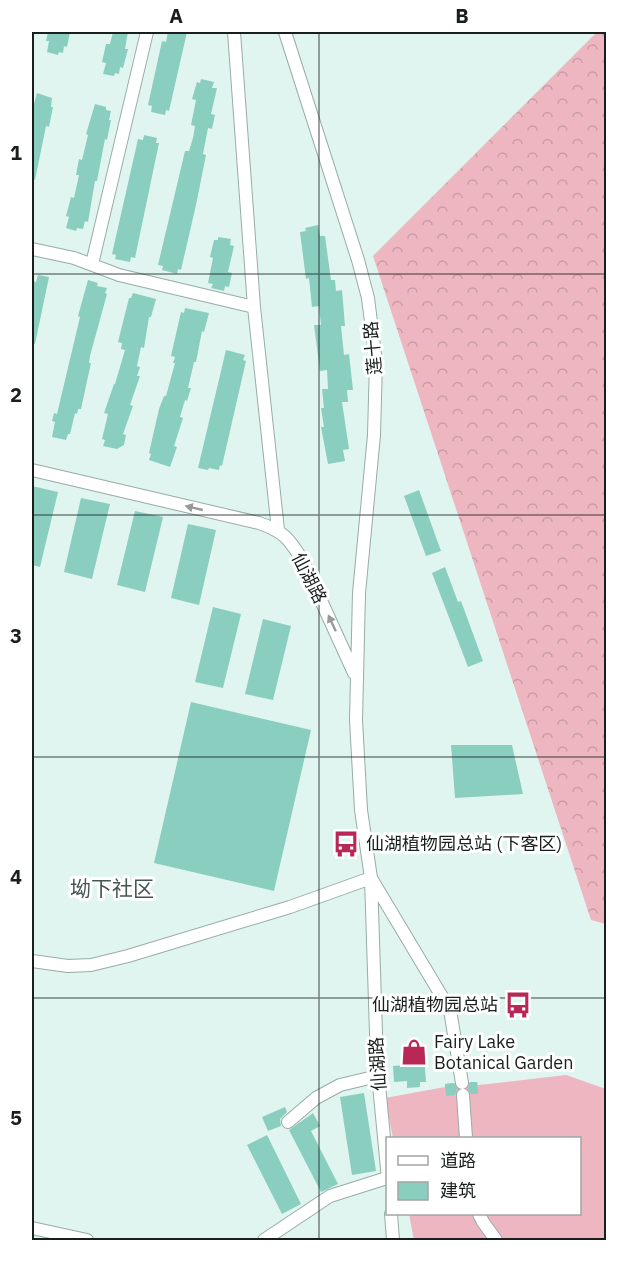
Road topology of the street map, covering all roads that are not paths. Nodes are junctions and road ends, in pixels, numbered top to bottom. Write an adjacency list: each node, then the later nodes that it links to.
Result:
1 (147, 32): 5 (street)
2 (234, 32): 6 (street)
3 (285, 32): 9 (street, 莲十路)
4 (32, 249): 5 (street)
5 (92, 264): 6 (street)
6 (254, 307): 8 (street)
7 (32, 470): 8 (street, one-way to 7)
8 (278, 530): 9 (street, 仙湖路, one-way to 8)
9 (356, 676): 10 (street, 仙湖路)
10 (370, 878): 11 (street); 12 (street, 仙湖路); 14 (street, 仙湖路)
11 (32, 961)
12 (378, 1077): 13 (street); 15 (street, 仙湖路)
13 (288, 1122)
14 (466, 1137)
15 (386, 1167)
16 (386, 1178): 21 (street)
17 (391, 1215): 22 (street)
18 (480, 1215): 23 (street)
19 (32, 1228): 20 (street)
20 (87, 1240)
21 (264, 1240)
22 (393, 1240)
23 (496, 1240)

